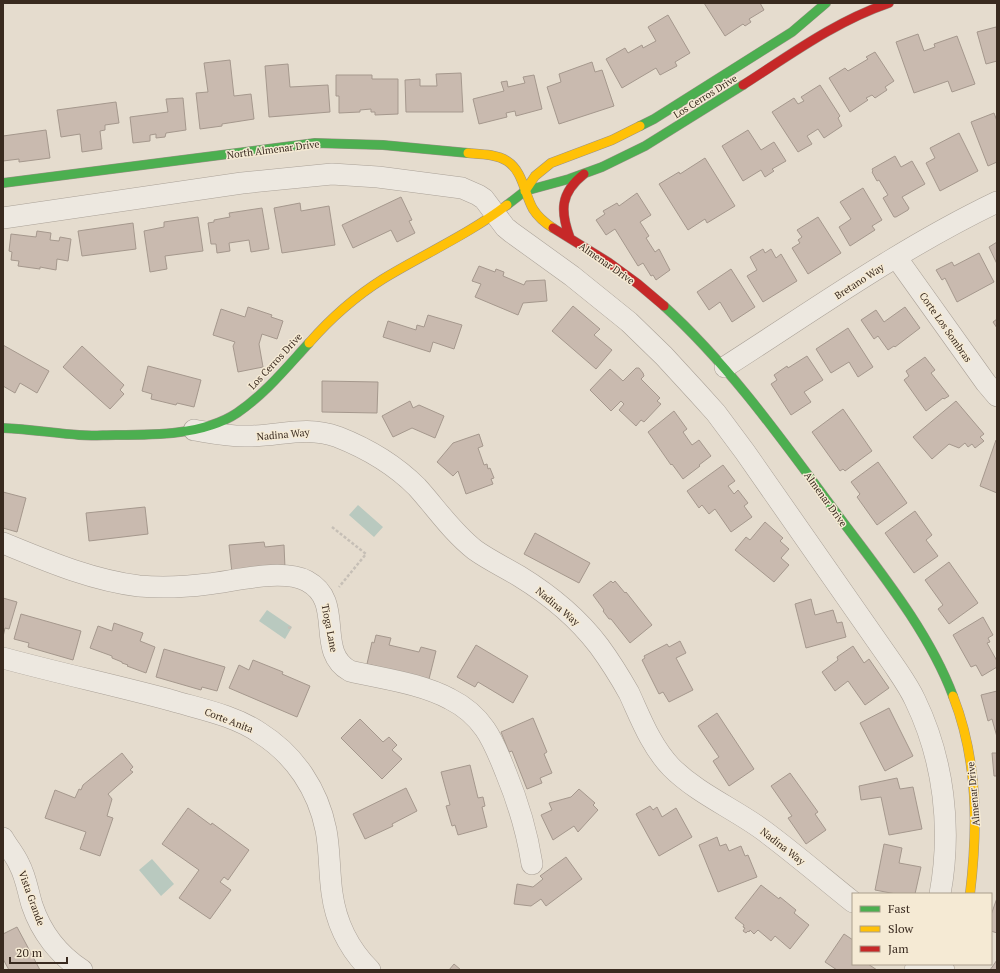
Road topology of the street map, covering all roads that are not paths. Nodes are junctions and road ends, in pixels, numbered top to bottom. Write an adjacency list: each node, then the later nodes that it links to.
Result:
1 (826, 3): 5 (street, Los Cerros Drive)
2 (890, 3): 3 (street, Los Cerros Drive)
3 (588, 172): 5 (street, Los Cerros Drive); 9 (street)
4 (3, 183): 5 (street, North Almenar Drive)
5 (525, 191): 7 (street, Los Cerros Drive); 9 (street, Almenar Drive)
6 (997, 202): 10 (street, Bretano Way)
7 (495, 214): 8 (street); 14 (street, Los Cerros Drive); 19 (street)
8 (3, 218)
9 (570, 238): 11 (street, Almenar Drive)
10 (896, 257): 11 (street, Bretano Way); 12 (street, Corte Los Sombras)
11 (725, 367): 20 (street, Almenar Drive)
12 (997, 396)
13 (3, 428): 14 (street, Los Cerros Drive)
14 (194, 430): 21 (street, Nadina Way)
15 (3, 543): 18 (street, Tioga Lane)
16 (3, 658): 24 (street, Corte Anita)
17 (3, 838): 23 (street, Vista Grande)
18 (532, 864)
19 (940, 893)
20 (970, 893)
21 (852, 901)
22 (935, 965): 25 (street)
23 (82, 970)
24 (370, 970)
25 (944, 970)

